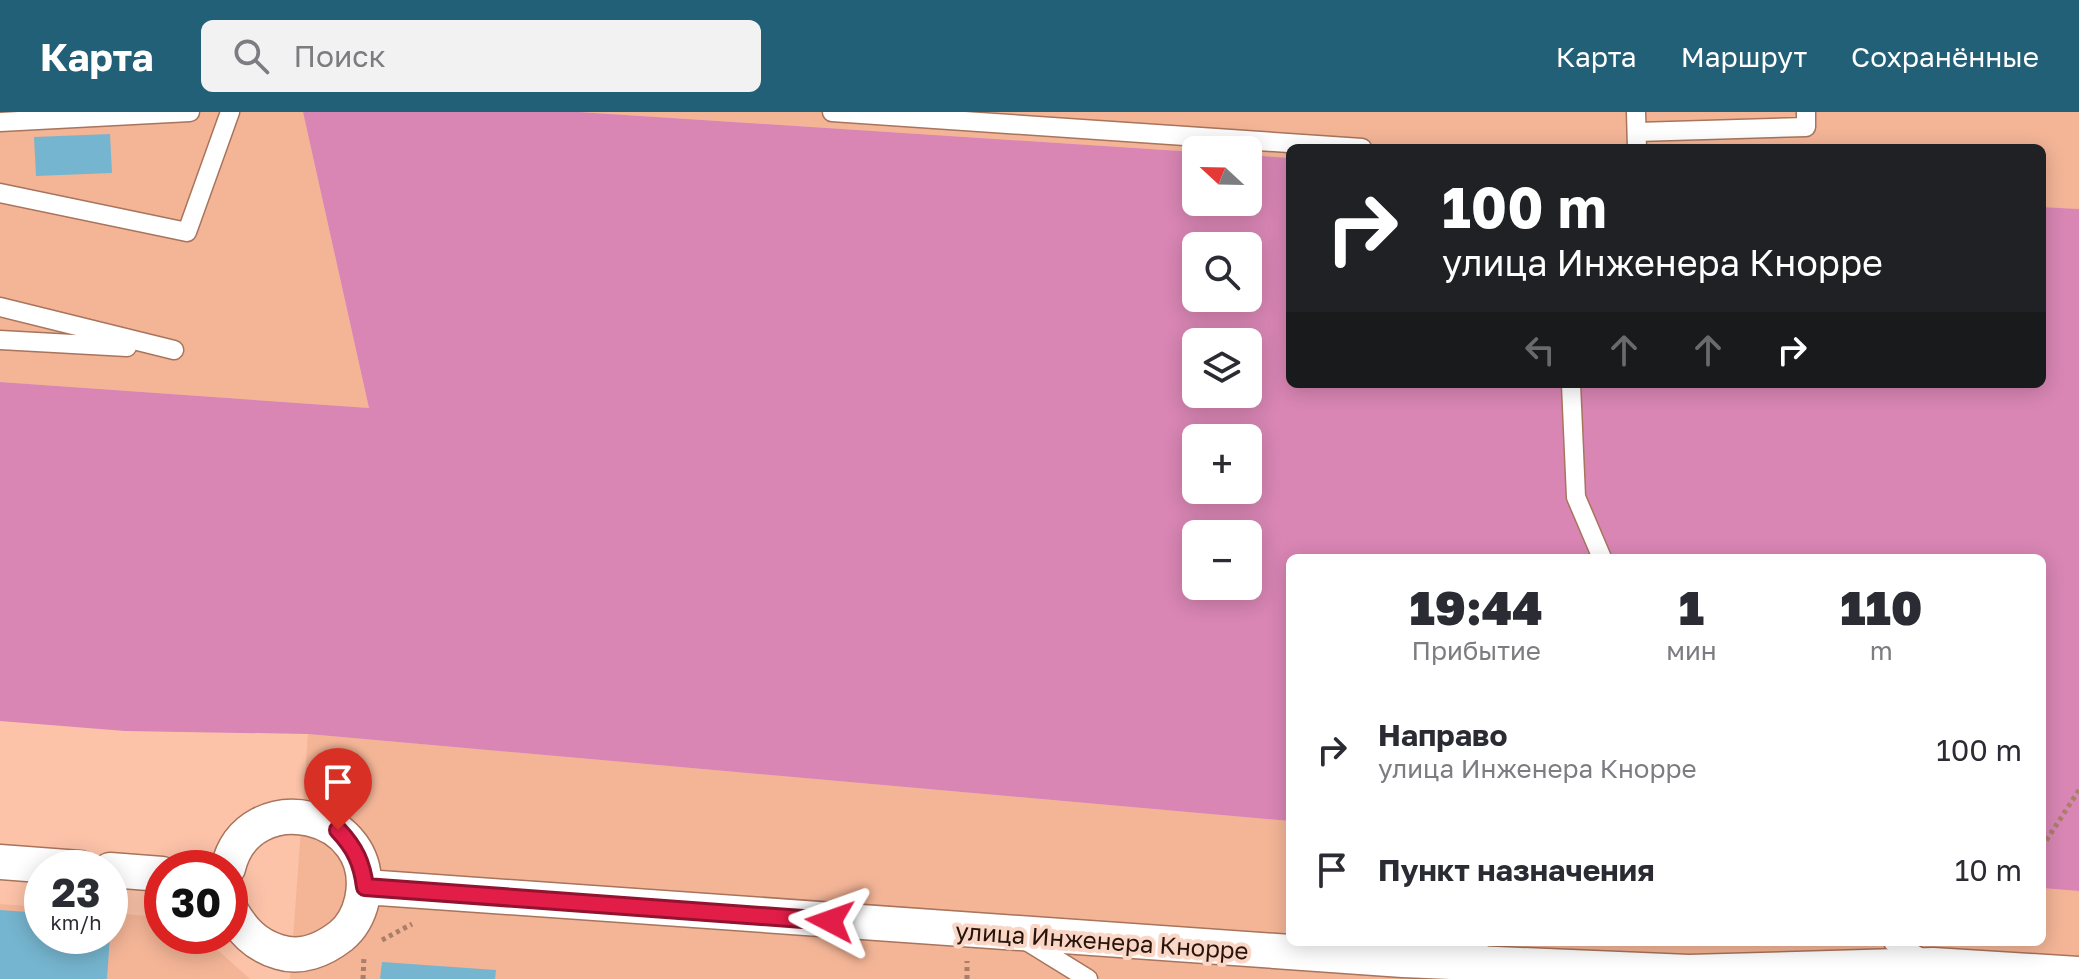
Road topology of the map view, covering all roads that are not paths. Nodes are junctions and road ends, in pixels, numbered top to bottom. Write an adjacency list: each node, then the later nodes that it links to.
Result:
1 (190, 112): 6 (lane)
2 (230, 112): 9 (lane)
3 (832, 112): 8 (lane)
4 (1636, 112): 7 (lane)
5 (1806, 112): 7 (lane)
6 (0, 122)
7 (1637, 140)
8 (1303, 144)
9 (0, 193)
10 (0, 307): 11 (lane)
11 (0, 340)
12 (1571, 388): 13 (lane)
13 (1600, 554)
14 (237, 850): 17 (street)
15 (0, 862): 16 (street)
16 (24, 864)
17 (365, 887): 18 (street); 19 (street, улица Инженера Кнорре)
18 (248, 934)
19 (1015, 934): 22 (street, улица Инженера Кнорре); 26 (lane)
20 (1469, 946): 22 (lane)
21 (1897, 946): 23 (lane)
22 (1412, 967): 25 (street, улица Инженера Кнорре)
23 (1925, 972): 24 (street, улица Инженера Кнорре); 25 (street, улица Инженера Кнорре)
24 (2079, 974)
25 (1743, 975)
26 (1088, 979)

